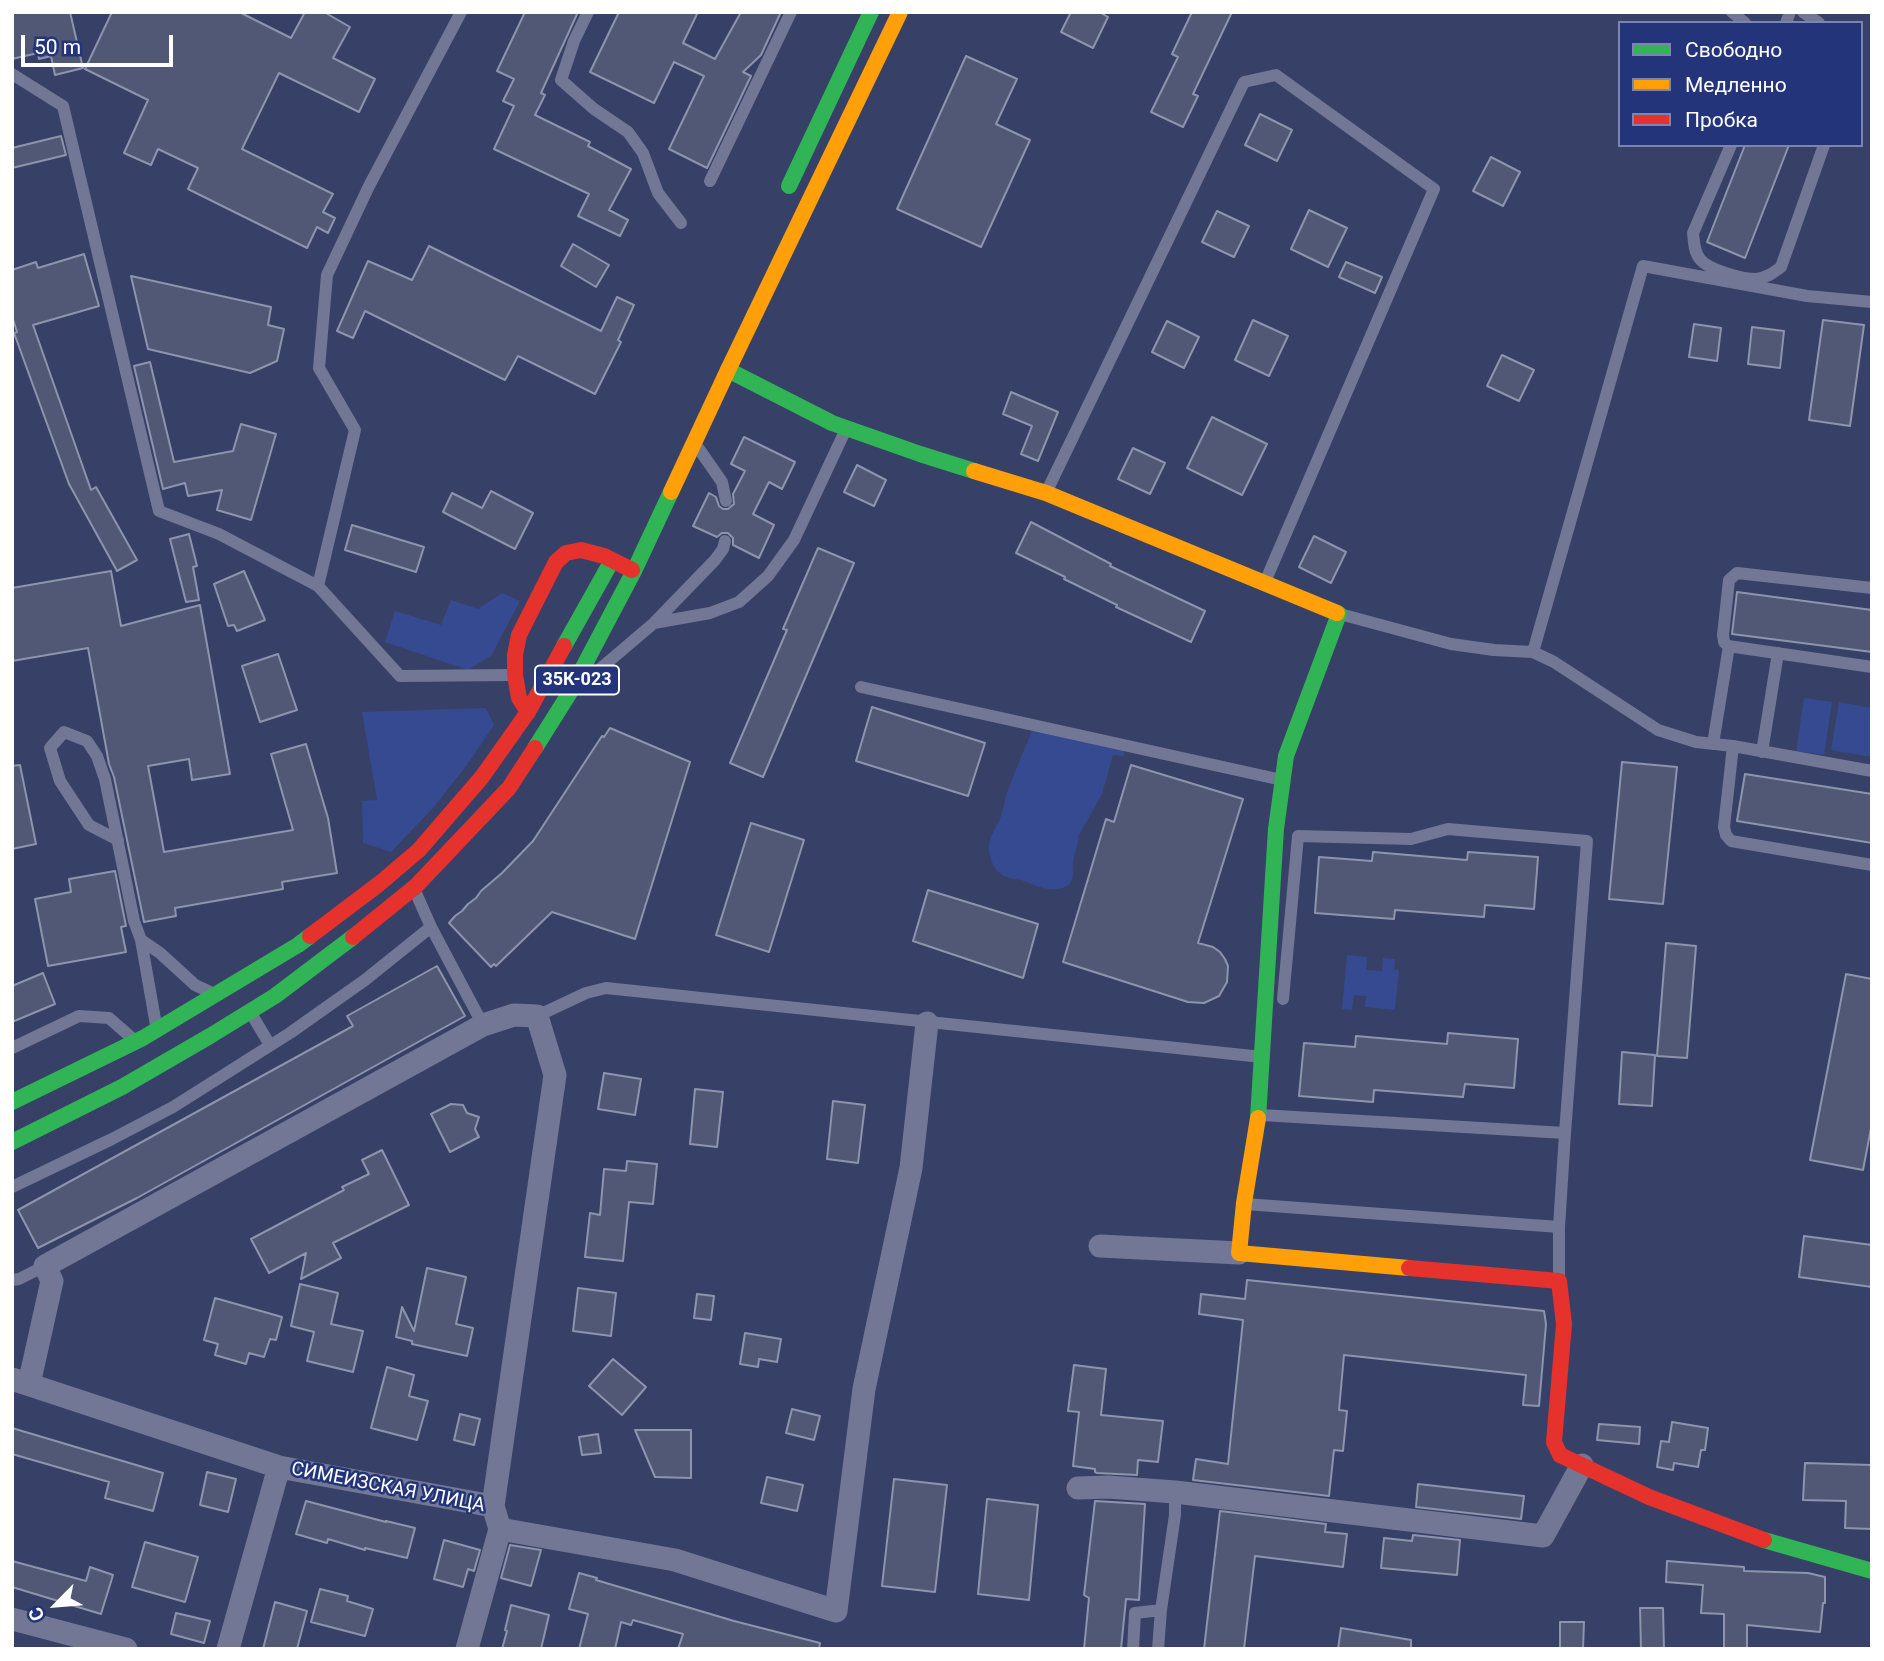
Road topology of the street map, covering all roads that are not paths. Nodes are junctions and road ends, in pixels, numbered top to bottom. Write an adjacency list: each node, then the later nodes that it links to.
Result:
1 (461, 12): 22 (lane)
2 (588, 12): 11 (lane)
3 (791, 12): 9 (lane)
4 (871, 12): 10 (main road)
5 (900, 12): 13 (main road, 35К-023)
6 (12, 74): 22 (lane)
7 (1730, 147): 8 (lane)
8 (1823, 147)
9 (710, 181)
10 (784, 195)
11 (681, 223)
12 (1872, 302): 27 (lane)
13 (728, 370): 14 (main road); 15 (main road, 35К-023)
14 (847, 428): 16 (main road); 25 (lane)
15 (695, 443): 17 (lane); 20 (main road, 35К-023)
16 (1046, 493): 21 (main road); 21 (lane)
17 (726, 501)
18 (725, 541): 25 (lane)
19 (615, 554): 20 (main road); 30 (main road); 33 (main road, 35К-023)
20 (634, 571): 32 (main road, 35К-023)
21 (1264, 583): 24 (main road)
22 (318, 586): 30 (lane)
23 (1872, 588): 26 (lane)
24 (1339, 614): 27 (lane); 38 (main road)
25 (654, 623): 32 (lane)
26 (1729, 646): 28 (lane); 34 (lane)
27 (1532, 652): 34 (lane)
28 (1778, 653): 29 (lane); 36 (lane)
29 (1872, 667)
30 (515, 675): 33 (main road)
31 (861, 687): 38 (lane)
32 (569, 694): 41 (main road, 35К-023)
33 (528, 712): 44 (main road, 35К-023)
34 (1713, 744): 35 (lane)
35 (1733, 746): 36 (lane); 40 (lane)
36 (1762, 751): 37 (lane)
37 (1872, 771)
38 (1283, 780): 54 (main road)
39 (118, 840): 39 (lane); 43 (lane)
40 (1872, 864)
41 (414, 888): 42 (lane); 46 (main road, 35К-023)
42 (431, 927): 49 (lane); 52 (lane)
43 (141, 940): 44 (lane); 50 (lane)
44 (217, 994): 50 (main road, 35К-023)
45 (1283, 999): 57 (lane)
46 (250, 1012): 52 (lane); 58 (main road, 35К-023)
47 (537, 1016): 48 (lane); 49 (street); 72 (street)
48 (927, 1023): 54 (lane); 73 (street, СИМЕИЗСКАЯ УЛИЦА)
49 (483, 1025): 64 (street)
50 (157, 1030): 51 (main road, 35К-023)
51 (136, 1041): 53 (lane); 55 (main road, 35К-023)
52 (270, 1045): 59 (lane)
53 (12, 1048)
54 (1263, 1058): 56 (main road)
55 (12, 1102)
56 (1259, 1115): 57 (lane); 60 (main road)
57 (1564, 1133): 61 (lane)
58 (12, 1142)
59 (12, 1187)
60 (1244, 1203): 61 (lane); 63 (main road)
61 (1559, 1227): 66 (lane)
62 (1100, 1246): 63 (street)
63 (1240, 1253): 66 (main road)
64 (45, 1266): 65 (lane); 67 (street)
65 (12, 1280)
66 (1559, 1281): 68 (main road)
67 (20, 1381): 69 (street, СИМЕИЗСКАЯ УЛИЦА)
68 (1582, 1465): 71 (street); 74 (main road)
69 (279, 1467): 72 (street, СИМЕИЗСКАЯ УЛИЦА); 78 (street)
70 (1078, 1488): 71 (street)
71 (1175, 1492): 75 (lane)
72 (494, 1506): 73 (street, СИМЕИЗСКАЯ УЛИЦА)
73 (500, 1529): 79 (street)
74 (1872, 1571)
75 (1161, 1610): 80 (lane); 81 (lane)
76 (12, 1619): 77 (street)
77 (126, 1649)
78 (228, 1649)
79 (467, 1649)
80 (1133, 1649)
81 (1158, 1649)

